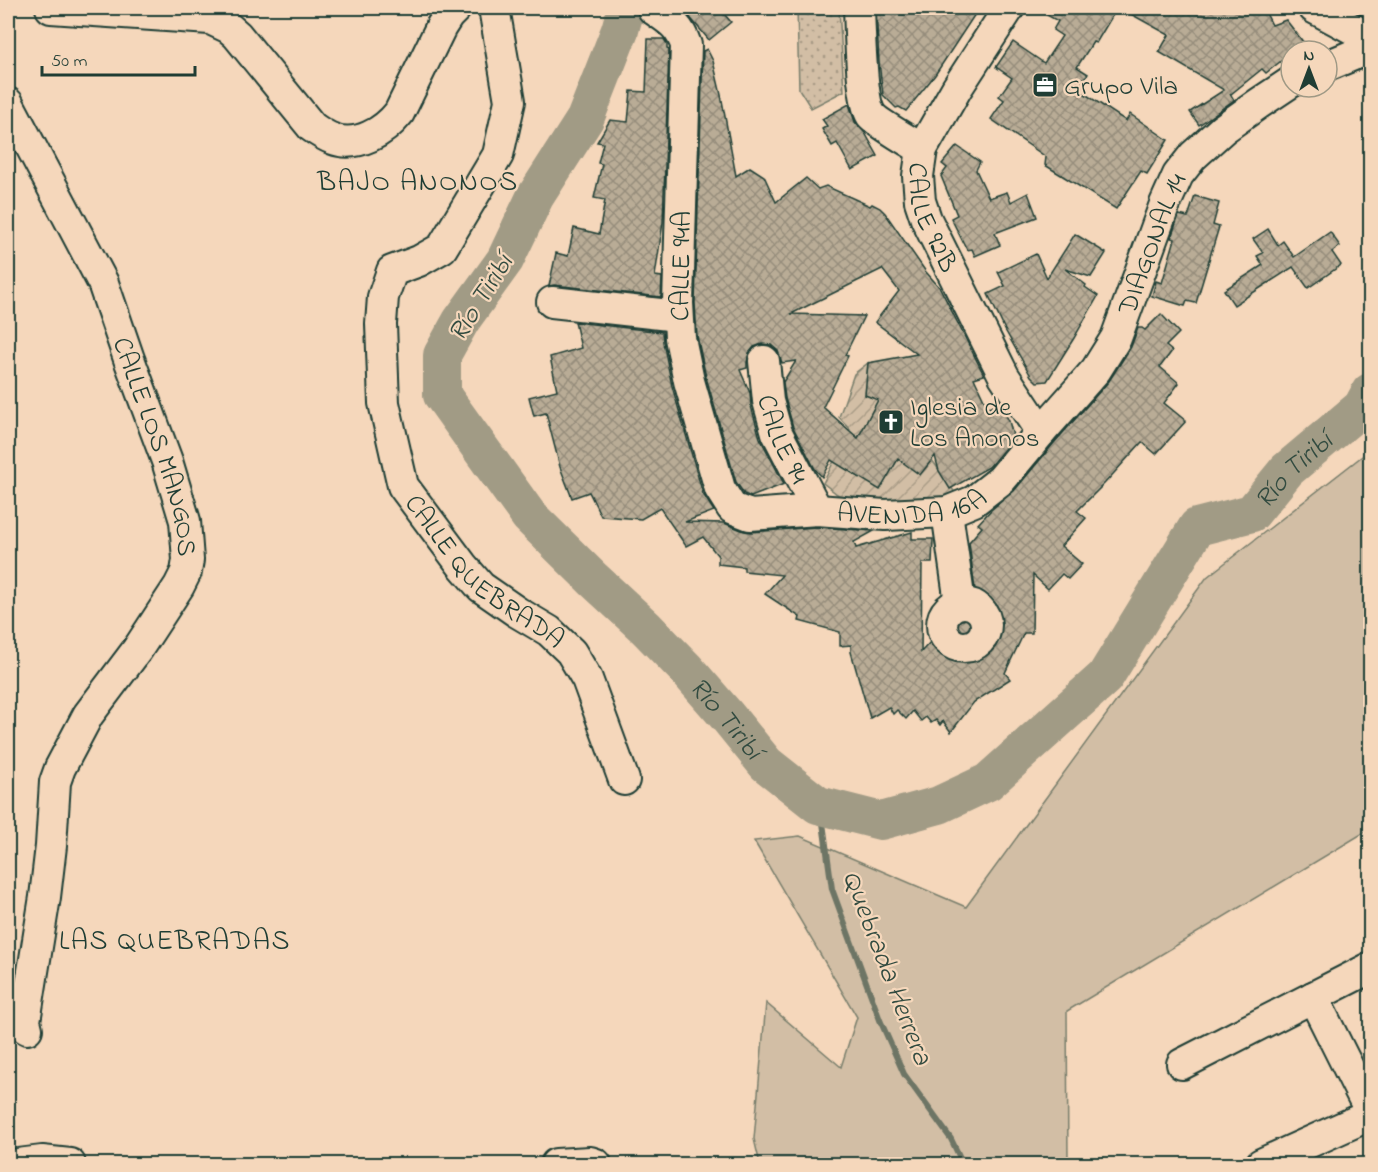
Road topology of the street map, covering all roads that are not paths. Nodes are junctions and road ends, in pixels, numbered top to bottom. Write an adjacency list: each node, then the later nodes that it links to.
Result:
1 (51, 8): 2 (street)
2 (456, 8)
3 (494, 8): 22 (street, CALLE QUEBRADA)
4 (859, 8): 13 (street, CALLE 92B)
5 (1314, 8): 8 (street)
6 (653, 9): 15 (street, CALLE 94A)
7 (1003, 11): 13 (street)
8 (1371, 38)
9 (1371, 48): 10 (street)
10 (1339, 61)
11 (1279, 90): 17 (street, DIAGONAL 14)
12 (8, 102): 25 (street, CALLE LOS MANGOS)
13 (922, 149): 17 (street, CALLE 92B)
14 (552, 302): 15 (street)
15 (678, 316): 20 (street, CALLE 94A)
16 (764, 362): 18 (street, CALLE 94)
17 (1041, 432): 19 (street, AVENIDA 16A)
18 (818, 510): 19 (street, AVENIDA 16A); 20 (street, AVENIDA 16A)
19 (947, 512): 21 (street)
20 (750, 515)
21 (960, 603)
22 (624, 780)
23 (1371, 968): 24 (street)
24 (1313, 997): 26 (street); 27 (street)
25 (27, 1029)
26 (1182, 1064)
27 (1371, 1110)
28 (1371, 1115): 33 (street)
29 (18, 1164): 30 (street)
30 (70, 1164)
31 (556, 1164): 32 (street)
32 (596, 1164)
33 (1261, 1164)

